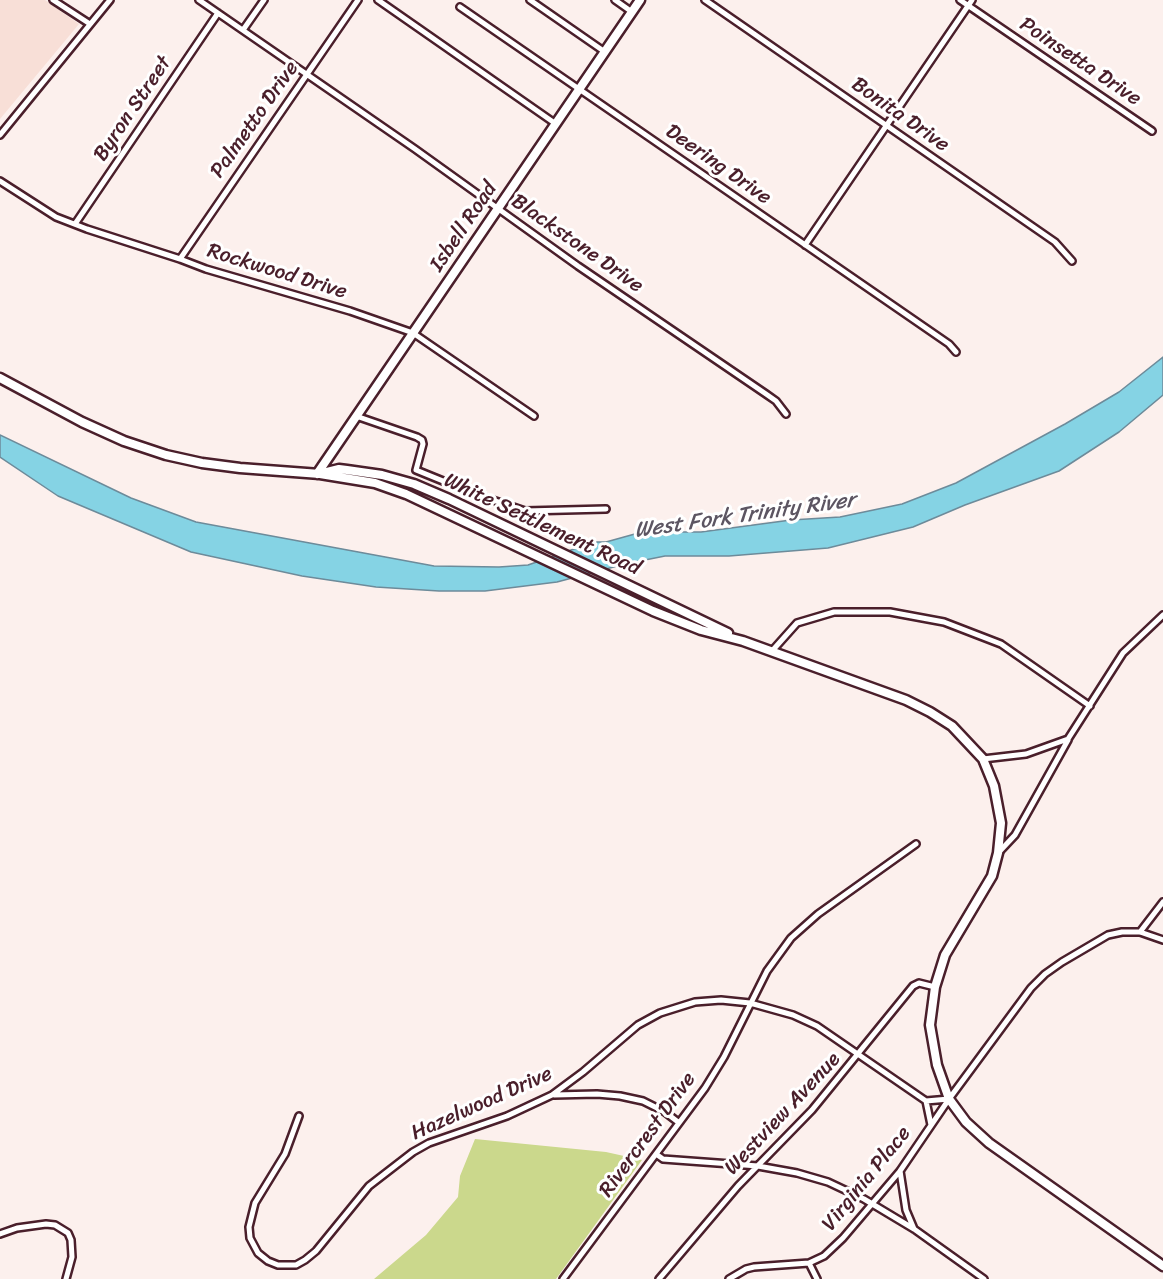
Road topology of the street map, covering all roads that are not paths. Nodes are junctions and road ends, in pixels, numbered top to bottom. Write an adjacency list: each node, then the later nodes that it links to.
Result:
1 (53, 0): 16 (street)
2 (110, 0): 16 (street)
3 (199, 0): 15 (street, Blackstone Drive)
4 (264, 0): 17 (street)
5 (358, 0): 19 (street, Palmetto Drive)
6 (378, 0): 21 (street)
7 (530, 0): 18 (street)
8 (615, 0): 14 (street)
9 (640, 0): 14 (main road, Isbell Road)
10 (705, 0): 22 (street, Bonita Drive)
11 (960, 0): 12 (street, Poinsetta Drive)
12 (970, 3): 22 (street); 23 (street, Poinsetta Drive)
13 (460, 7): 20 (street, Deering Drive)
14 (632, 12): 18 (main road, Isbell Road)
15 (218, 13): 17 (street, Blackstone Drive); 27 (street, Byron Street)
16 (90, 24): 24 (street)
17 (243, 30): 19 (street, Blackstone Drive)
18 (605, 52): 20 (main road, Isbell Road)
19 (307, 75): 26 (street, Blackstone Drive); 29 (street, Palmetto Drive)
20 (579, 90): 21 (main road, Isbell Road); 28 (street, Deering Drive)
21 (556, 124): 26 (main road, Isbell Road)
22 (886, 126): 28 (street); 30 (street, Bonita Drive)
23 (1152, 131)
24 (0, 135)
25 (0, 181): 27 (street, Rockwood Drive)
26 (498, 209): 31 (main road, Isbell Road); 34 (street, Blackstone Drive)
27 (75, 224): 29 (street, Rockwood Drive)
28 (805, 245): 32 (street, Deering Drive)
29 (180, 259): 31 (street, Rockwood Drive)
30 (1072, 261)
31 (413, 333): 35 (main road, Isbell Road); 36 (street, Rockwood Drive)
32 (956, 352)
33 (0, 378): 37 (main road, White Settlement Road)
34 (786, 414)
35 (356, 416): 37 (main road, Isbell Road); 38 (street)
36 (534, 416)
37 (317, 474): 40 (main road, White Settlement Road); 40 (main road, White Settlement Road)
38 (606, 509)
39 (1163, 615): 42 (street)
40 (743, 640): 41 (main road, White Settlement Road)
41 (772, 651): 42 (street); 44 (main road, White Settlement Road)
42 (1090, 706): 43 (street)
43 (1068, 739): 44 (street); 46 (street)
44 (983, 759): 46 (main road, White Settlement Road)
45 (916, 844): 51 (street, Rivercrest Drive)
46 (998, 853): 50 (main road, White Settlement Road)
47 (1163, 902): 48 (street)
48 (1140, 932): 49 (street); 54 (street, Virginia Place)
49 (1161, 940)
50 (935, 987): 52 (street, Westview Avenue); 54 (main road, White Settlement Road)
51 (750, 1004): 52 (street, Hazelwood Drive); 53 (street, Hazelwood Drive); 57 (street, Rivercrest Drive)
52 (860, 1054): 55 (street, Hazelwood Drive); 60 (street, Westview Avenue)
53 (552, 1095): 56 (street, Hazelwood Drive); 57 (street)
54 (949, 1099): 55 (street); 58 (street, Virginia Place); 66 (main road, White Settlement Road)
55 (926, 1101): 58 (street)
56 (298, 1116)
57 (678, 1122): 59 (street, Rivercrest Drive)
58 (931, 1125): 61 (street, Virginia Place)
59 (656, 1154): 60 (street); 68 (street, Rivercrest Drive)
60 (758, 1166): 62 (street); 69 (street, Westview Avenue)
61 (900, 1171): 62 (street, Virginia Place); 63 (street)
62 (874, 1204): 63 (street); 65 (street, Virginia Place)
63 (914, 1229): 72 (street)
64 (0, 1234): 67 (street)
65 (809, 1263): 70 (street, Virginia Place); 71 (street)
66 (1163, 1266)
67 (66, 1279)
68 (563, 1279)
69 (659, 1279)
70 (729, 1279)
71 (817, 1279)
72 (984, 1279)

